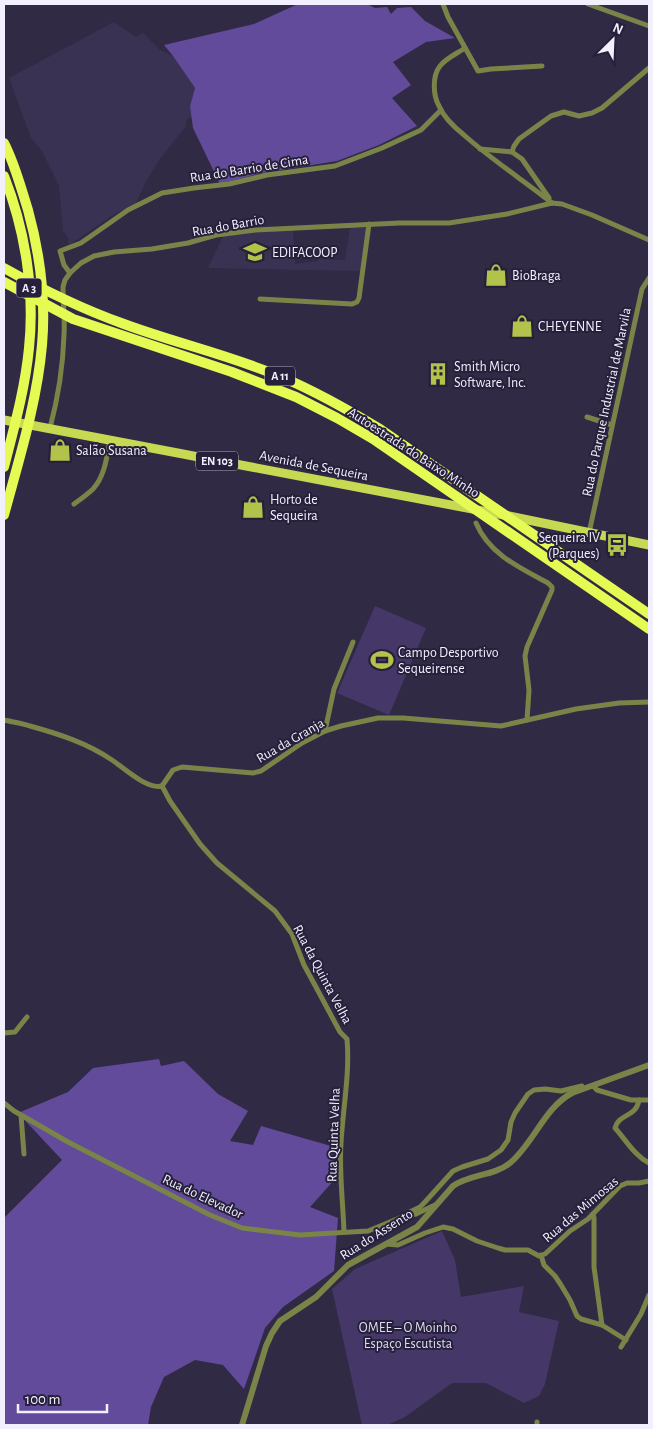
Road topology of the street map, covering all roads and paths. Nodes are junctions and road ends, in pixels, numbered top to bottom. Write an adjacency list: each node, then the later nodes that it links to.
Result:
1 (442, 4): 4 (street)
2 (588, 4): 3 (street)
3 (649, 26)
4 (465, 48): 5 (street); 7 (street)
5 (542, 66)
6 (649, 68): 10 (street)
7 (441, 110): 9 (street); 16 (street, Rua do Barrio de Cima)
8 (4, 143): 27 (highway, A 3)
9 (479, 149): 10 (street); 12 (street)
10 (512, 152): 12 (street)
11 (4, 176): 25 (highway, A 3)
12 (552, 203): 13 (street, Rua do Barrio); 14 (street)
13 (369, 224): 16 (street, Rua do Barrio); 19 (street)
14 (649, 240)
15 (4, 268): 31 (highway, Autoestrada do Baixo Minho / A 11)
16 (70, 273): 23 (street)
17 (649, 278): 22 (street, Rua do Parque Industrial de Marvila)
18 (4, 282): 32 (highway, Autoestrada do Baixo Minho / A 11)
19 (260, 299)
20 (587, 418): 22 (street)
21 (4, 420): 23 (main road, Avenida de Sequeira / EN 103)
22 (612, 424): 29 (street, Rua do Parque Industrial de Marvila)
23 (50, 428): 24 (main road, Avenida de Sequeira / EN 103)
24 (110, 440): 26 (street); 29 (main road, Avenida de Sequeira / EN 103)
25 (4, 468)
26 (74, 504)
27 (4, 515)
28 (476, 523): 36 (street)
29 (588, 533): 30 (main road, EN 103)
30 (649, 545)
31 (649, 614)
32 (649, 629)
33 (353, 642): 37 (street)
34 (649, 702): 36 (street, Rua da Granja)
35 (4, 720): 38 (street)
36 (527, 720): 37 (street, Rua da Granja)
37 (325, 731): 38 (street, Rua da Granja)
38 (162, 786): 41 (street, Rua da Quinta Velha)
39 (27, 1017): 40 (street)
40 (4, 1033)
41 (347, 1039): 54 (street, Rua Quinta Velha)
42 (649, 1065): 43 (street, Rua do Assento)
43 (592, 1086): 44 (street); 51 (street, Rua do Assento); 53 (street)
44 (639, 1100): 45 (street); 49 (street)
45 (649, 1100)
46 (4, 1103): 47 (street, Rua do Elevador)
47 (21, 1115): 48 (street); 54 (street, Rua do Elevador)
48 (24, 1154)
49 (649, 1163)
50 (649, 1181): 52 (street, Rua das Mimosas)
51 (437, 1204): 53 (street, Rua do Elevador); 55 (street, Rua do Assento)
52 (593, 1214): 56 (street, Rua das Mimosas); 58 (street)
53 (407, 1216): 54 (street, Rua do Elevador)
54 (344, 1232)
55 (386, 1244): 56 (street, Rua das Mimosas); 61 (street, Rua do Assento)
56 (541, 1255): 58 (street)
57 (649, 1295): 59 (street)
58 (602, 1324): 59 (street)
59 (626, 1340): 60 (street)
60 (621, 1347)
61 (242, 1425)

